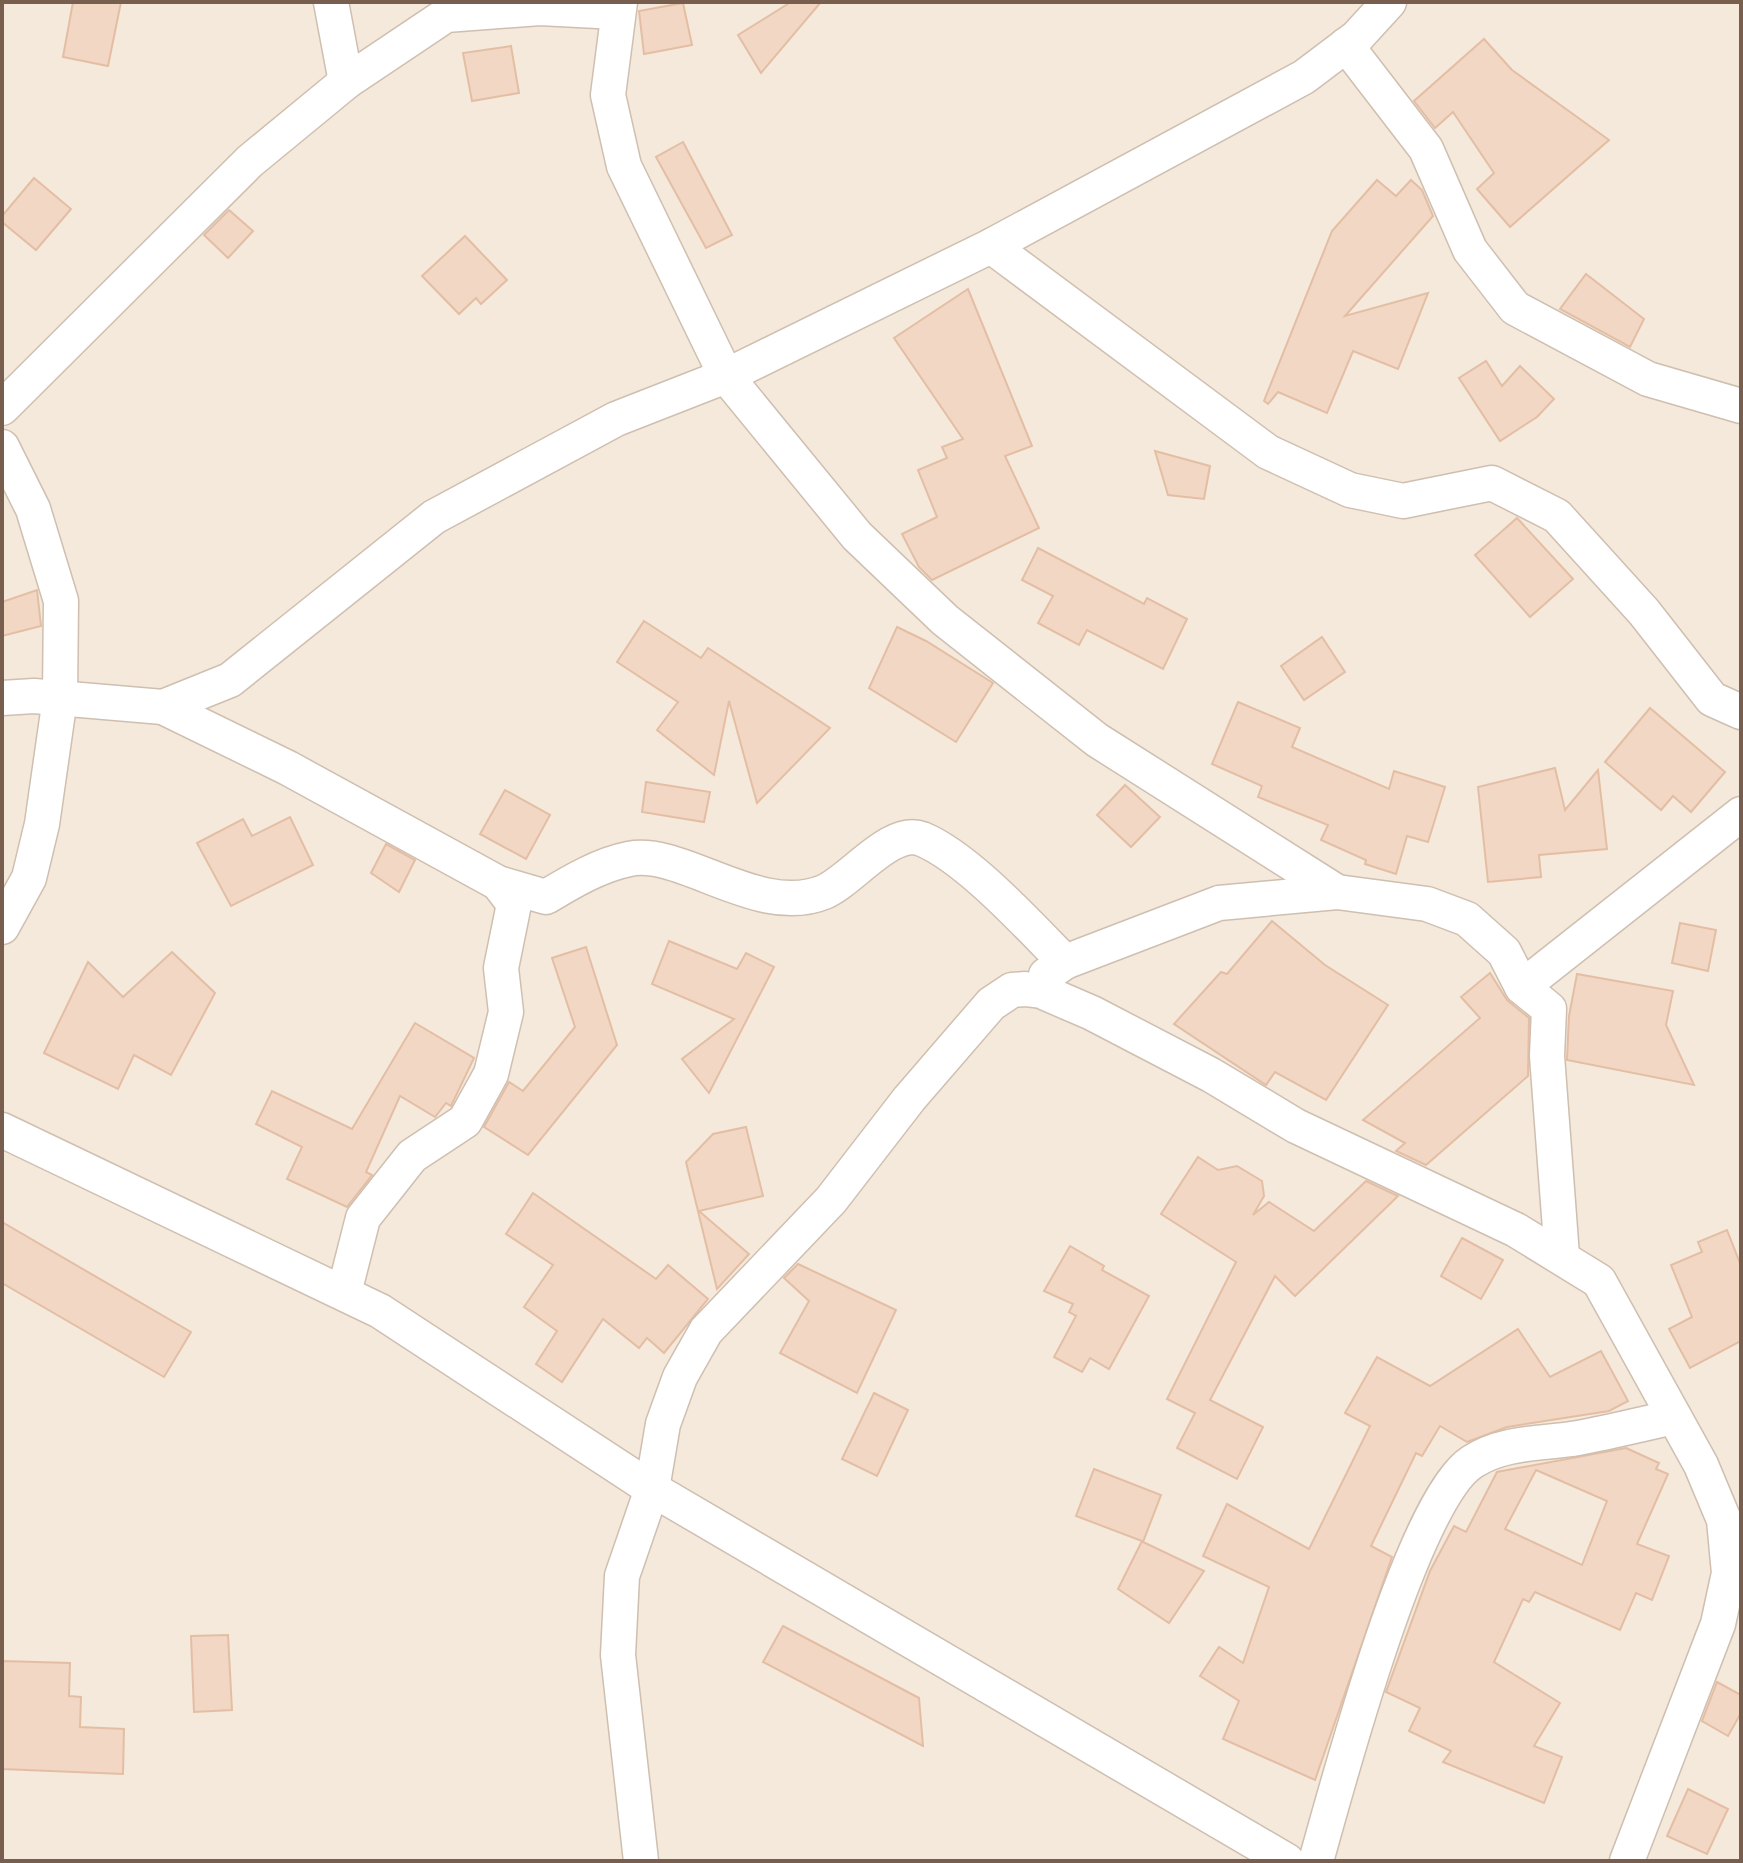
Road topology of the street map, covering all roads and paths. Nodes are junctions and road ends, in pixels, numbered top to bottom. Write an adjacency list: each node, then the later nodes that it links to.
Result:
1 (331, 2): 5 (street)
2 (1389, 2): 4 (street)
3 (618, 7): 5 (street); 7 (street)
4 (1346, 45): 6 (street); 8 (street)
5 (346, 82): 9 (street)
6 (991, 246): 7 (street); 14 (street)
7 (726, 376): 13 (street); 17 (street)
8 (1741, 406)
9 (2, 408)
10 (2, 447): 12 (street)
11 (2, 698): 12 (street)
12 (60, 698): 13 (street); 18 (street)
13 (163, 707): 16 (street)
14 (1741, 712)
15 (1741, 814): 20 (street)
16 (498, 883): 19 (street); 24 (street)
17 (1337, 892): 19 (street); 20 (street)
18 (2, 927)
19 (1065, 962): 21 (street)
20 (1522, 987): 23 (street)
21 (1025, 989): 23 (street); 26 (street)
22 (2, 1130): 24 (street)
23 (1562, 1256): 25 (street)
24 (344, 1293): 26 (street)
25 (1674, 1417): 29 (street); 30 (street)
26 (652, 1489): 27 (street); 28 (street)
27 (641, 1861)
28 (1287, 1861)
29 (1316, 1861)
30 (1627, 1861)

